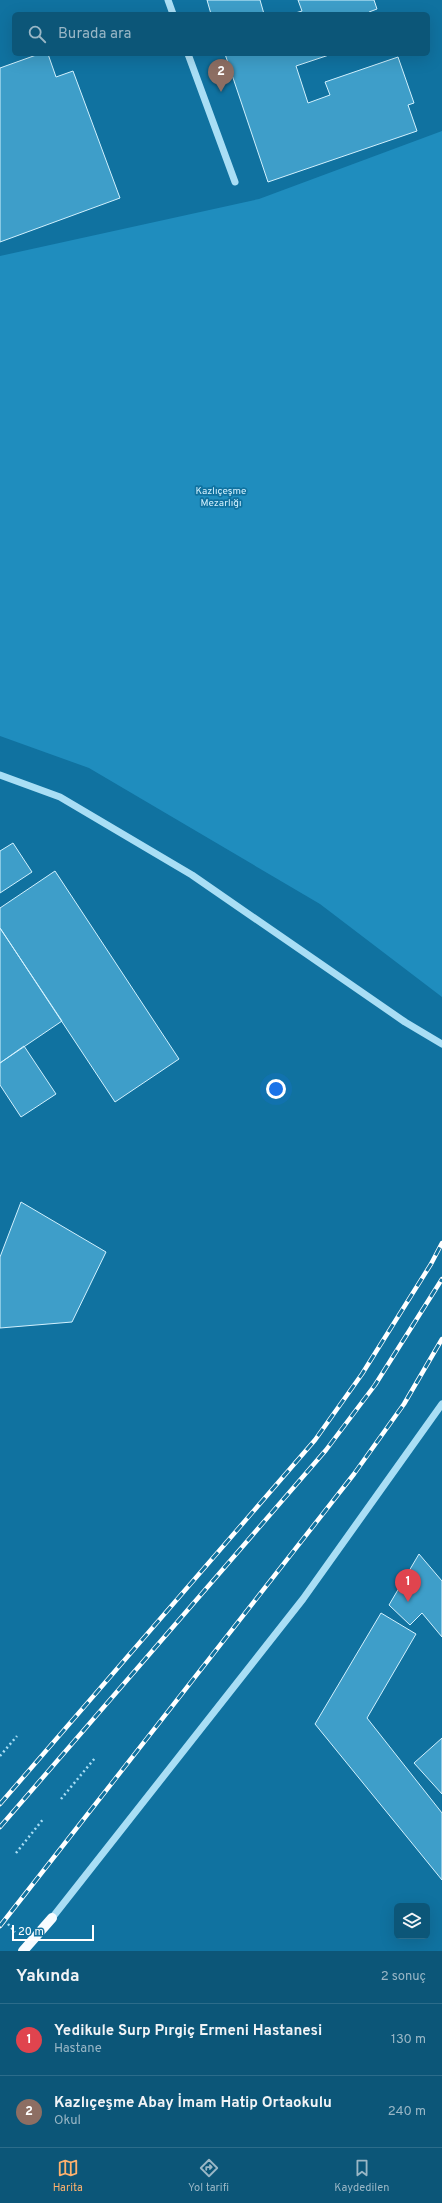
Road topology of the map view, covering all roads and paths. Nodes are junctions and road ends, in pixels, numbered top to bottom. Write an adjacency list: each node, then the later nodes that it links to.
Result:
1 (168, 0): 2 (street)
2 (172, 12)
3 (189, 56): 4 (street)
4 (235, 182)
5 (0, 775): 6 (street)
6 (442, 1044)
7 (442, 1404): 14 (street)
8 (17, 1736): 9 (path)
9 (0, 1756)
10 (95, 1758): 11 (path)
11 (61, 1799)
12 (44, 1818): 13 (path)
13 (16, 1853)
14 (52, 1918): 15 (main road)
15 (23, 1951)

